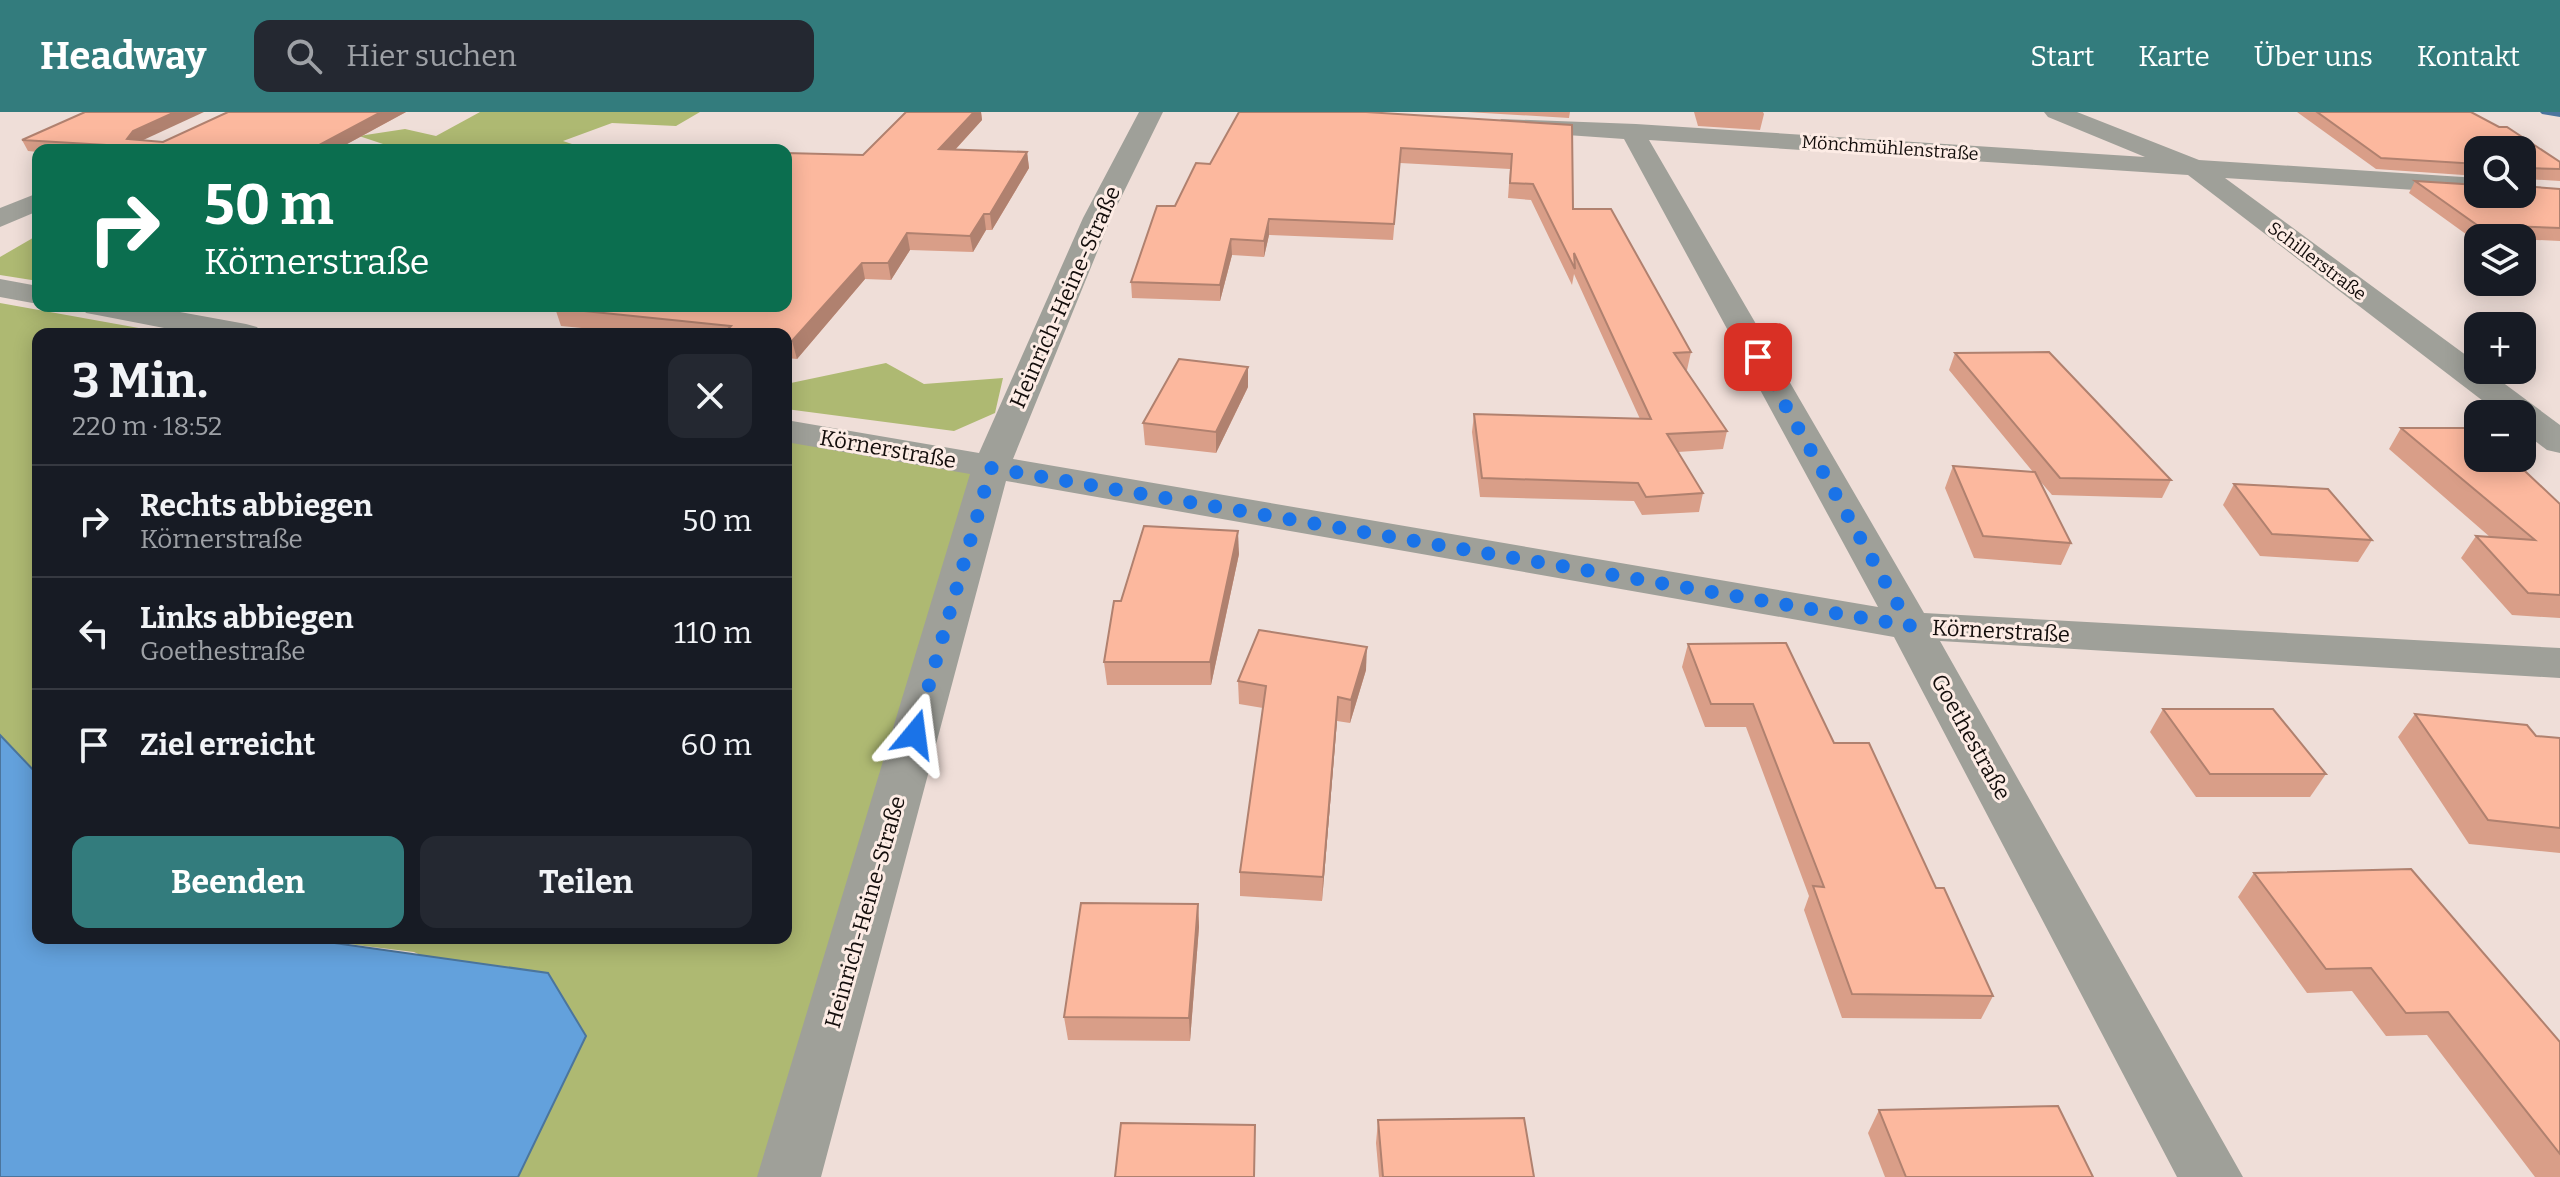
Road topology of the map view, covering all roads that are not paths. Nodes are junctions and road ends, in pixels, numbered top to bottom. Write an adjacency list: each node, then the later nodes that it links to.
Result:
1 (1151, 112): 15 (street, Heinrich-Heine-Straße)
2 (2056, 112): 5 (street, Schillerstraße)
3 (1482, 122): 4 (street, Mönchmühlenstraße)
4 (1636, 131): 5 (street, Mönchmühlenstraße); 16 (street, Goethestraße)
5 (2195, 168): 6 (street, Mönchmühlenstraße); 14 (street, Schillerstraße)
6 (2464, 185)
7 (32, 204): 8 (street)
8 (0, 219)
9 (0, 288): 10 (street)
10 (32, 294)
11 (129, 312): 12 (street)
12 (214, 328)
13 (792, 432): 15 (street, Körnerstraße)
14 (2560, 442)
15 (991, 468): 16 (street, Körnerstraße); 18 (street, Heinrich-Heine-Straße)
16 (1910, 626): 17 (street, Körnerstraße); 19 (street, Goethestraße)
17 (2560, 663)
18 (789, 1177)
19 (2211, 1177)

